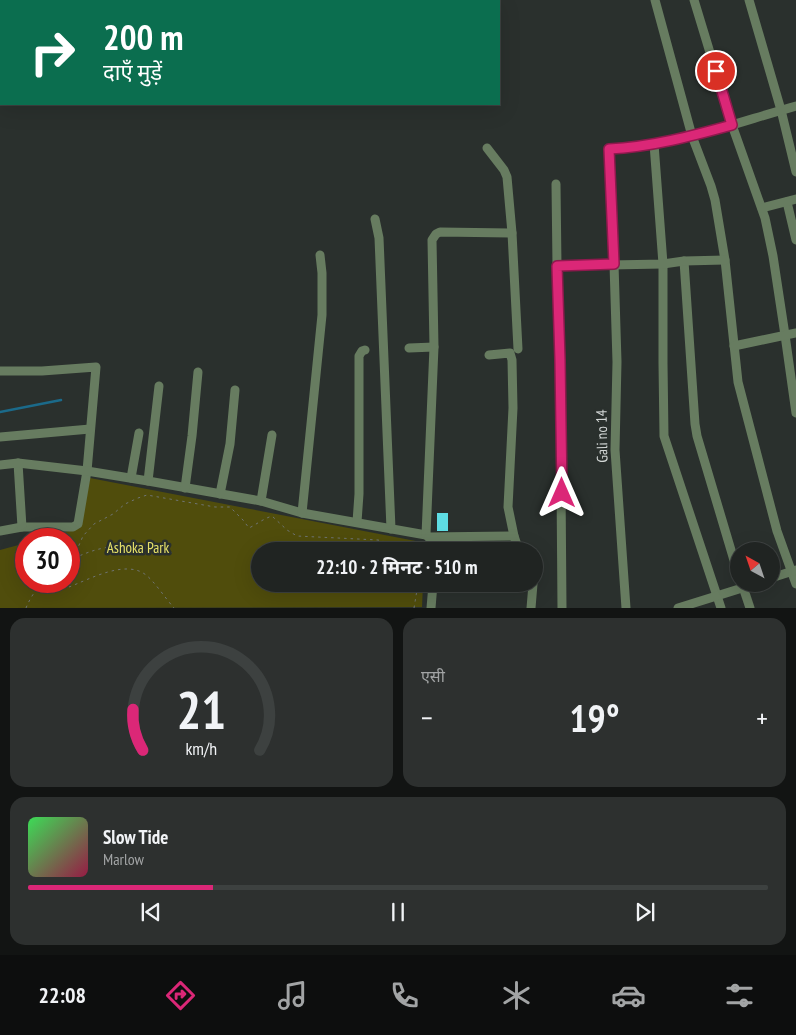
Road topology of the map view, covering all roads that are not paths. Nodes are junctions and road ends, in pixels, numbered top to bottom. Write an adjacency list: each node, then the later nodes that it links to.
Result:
1 (655, 0): 7 (street)
2 (694, 0): 6 (street)
3 (749, 0): 5 (street)
4 (796, 106): 5 (street)
5 (781, 110): 6 (street); 10 (street)
6 (732, 125): 7 (street); 13 (street)
7 (692, 136): 8 (street); 18 (street)
8 (654, 144): 20 (street, Gali no 14); 21 (street)
9 (487, 148): 15 (street)
10 (796, 172)
11 (556, 184): 22 (street)
12 (791, 201): 13 (street); 16 (street)
13 (762, 208): 24 (street)
14 (374, 220): 51 (street)
15 (512, 233): 26 (street); 28 (street)
16 (796, 240)
17 (320, 255): 48 (street)
18 (724, 260): 19 (street); 25 (street)
19 (684, 261): 21 (street); 57 (street)
20 (614, 264): 21 (street); 22 (street); 69 (street, Gali no 14)
21 (663, 264): 65 (street)
22 (557, 266): 68 (street)
23 (796, 333): 24 (street)
24 (785, 335): 25 (street); 35 (street)
25 (734, 346): 58 (street)
26 (434, 347): 27 (street); 53 (street)
27 (410, 348)
28 (518, 349)
29 (366, 350): 49 (street)
30 (489, 355): 54 (street)
31 (0, 371): 36 (street)
32 (198, 372): 45 (street)
33 (160, 386): 44 (street)
34 (235, 390): 46 (street)
35 (796, 413)
36 (90, 429): 39 (street); 42 (street)
37 (139, 433): 43 (street)
38 (272, 434): 47 (street)
39 (0, 437)
40 (18, 463): 41 (street); 42 (street); 50 (street)
41 (0, 466)
42 (87, 471): 43 (street); 50 (street)
43 (131, 478): 44 (street)
44 (148, 480): 45 (street)
45 (185, 488): 46 (street)
46 (220, 494): 47 (street)
47 (261, 501): 48 (street)
48 (302, 512): 49 (street)
49 (357, 522): 51 (street)
50 (22, 527): 52 (street)
51 (391, 529): 53 (street)
52 (0, 532)
53 (427, 536): 54 (street); 55 (street)
54 (514, 536): 56 (street)
55 (434, 542)
56 (516, 542)
57 (730, 547)
58 (794, 570): 59 (street); 60 (street)
59 (780, 575)
60 (796, 584)
61 (730, 591): 65 (street)
62 (432, 592): 66 (street)
63 (532, 592): 67 (street)
64 (744, 592): 72 (street)
65 (717, 596): 70 (street); 71 (street)
66 (431, 608)
67 (531, 608)
68 (562, 608)
69 (626, 608)
70 (678, 608)
71 (721, 608)
72 (750, 608)

